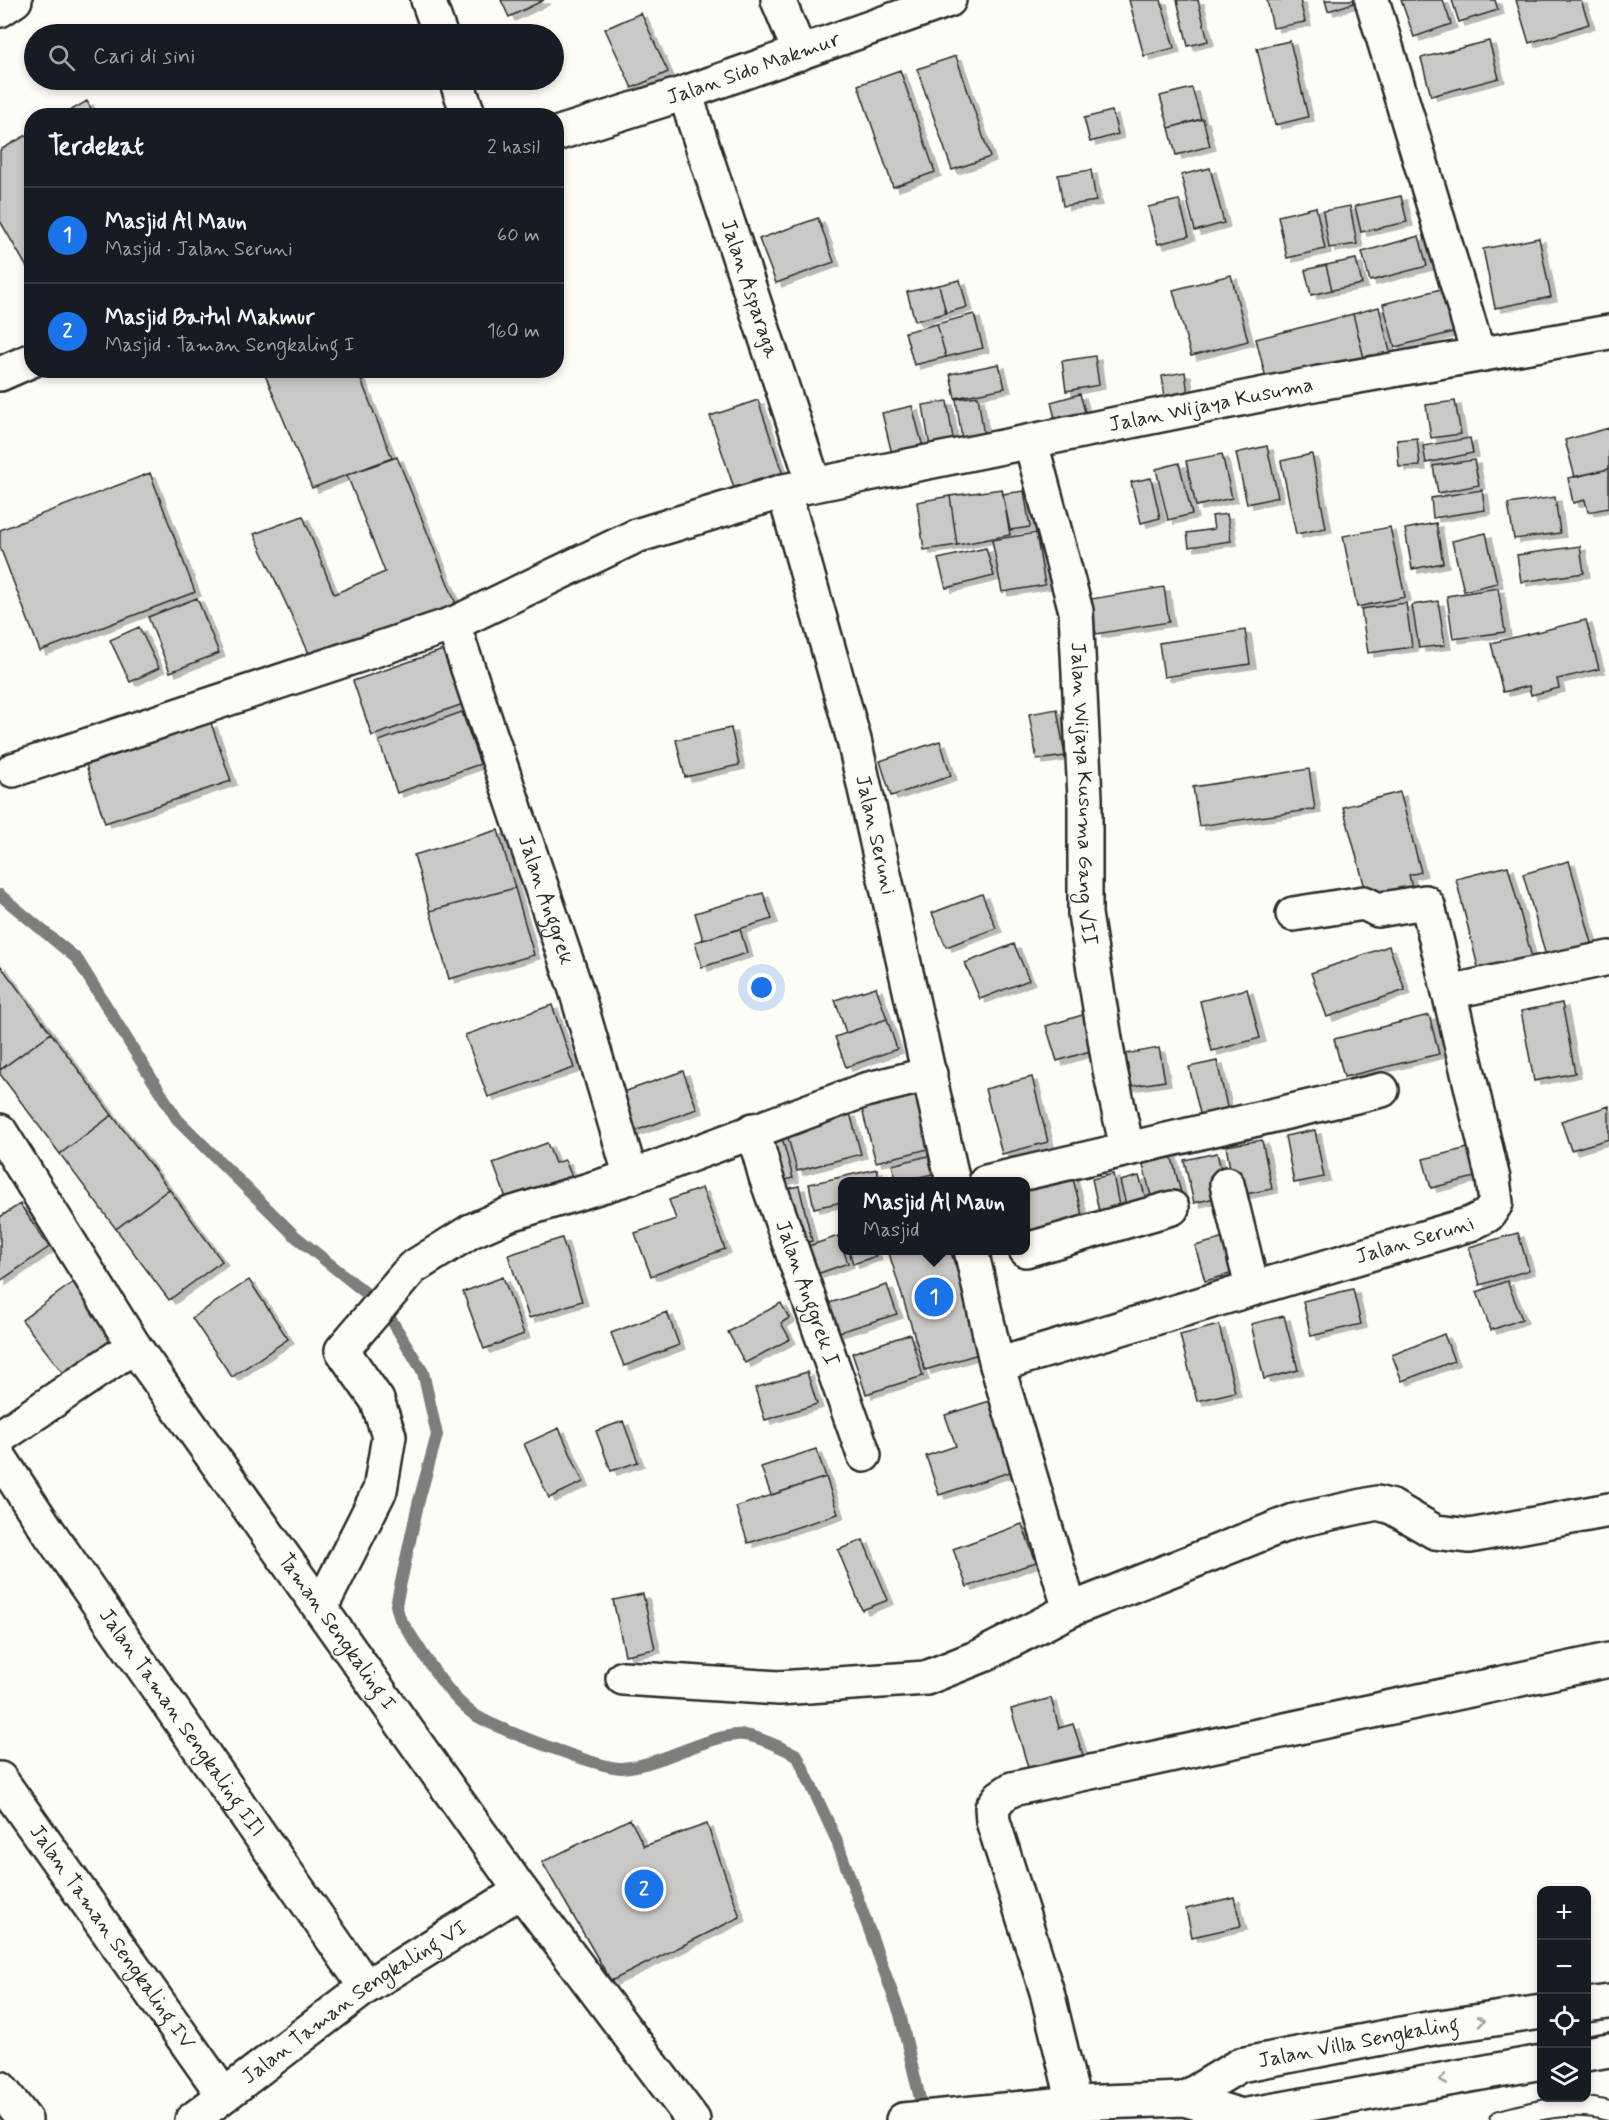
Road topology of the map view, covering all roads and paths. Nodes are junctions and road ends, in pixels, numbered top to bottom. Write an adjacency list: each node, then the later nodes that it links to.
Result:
1 (15, 0): 6 (street)
2 (428, 0): 7 (street)
3 (778, 0): 8 (street)
4 (949, 0): 8 (street, Jalan Sido Makmur)
5 (1372, 0): 14 (street)
6 (0, 10)
7 (436, 24)
8 (801, 53): 10 (street, Jalan Sido Makmur)
9 (460, 90): 11 (street)
10 (685, 93): 12 (street, Jalan Sido Makmur); 18 (street, Jalan Asparaga)
11 (466, 108)
12 (564, 131)
13 (1609, 332): 14 (street, Jalan Wijaya Kusuma)
14 (1478, 353): 17 (street, Jalan Wijaya Kusuma)
15 (24, 364): 16 (street)
16 (0, 374)
17 (1031, 443): 18 (street, Jalan Wijaya Kusuma); 28 (street, Jalan Wijaya Kusuma Gang VII)
18 (799, 488): 19 (street, Jalan Wijaya Kusuma); 24 (street, Jalan Seruni)
19 (453, 624): 20 (street, Jalan Wijaya Kusuma); 29 (street, Jalan Anggrek)
20 (13, 770)
21 (1293, 914): 23 (street, Jalan Seruni)
22 (1609, 958): 23 (street)
23 (1449, 992): 37 (street, Jalan Seruni)
24 (930, 1074): 26 (street); 30 (street, Jalan Seruni)
25 (1382, 1090): 28 (street)
26 (753, 1130): 29 (street); 41 (street, Jalan Anggrek I)
27 (0, 1131): 38 (street, Taman Sengkaling I)
28 (1127, 1148): 31 (street)
29 (631, 1177): 44 (street)
30 (952, 1177)
31 (1007, 1177)
32 (1227, 1185): 37 (street)
33 (1172, 1208): 34 (street)
34 (1030, 1249)
35 (992, 1255): 36 (street)
36 (973, 1258): 39 (street)
37 (1252, 1287): 39 (street, Jalan Seruni)
38 (134, 1346): 40 (street); 44 (street, Taman Sengkaling I)
39 (997, 1365): 45 (street)
40 (0, 1437)
41 (864, 1455)
42 (0, 1458): 50 (street, Jalan Taman Sengkaling III)
43 (1609, 1510): 45 (street)
44 (321, 1607): 49 (street, Taman Sengkaling I)
45 (1070, 1610): 47 (street)
46 (1609, 1660): 61 (street)
47 (622, 1678)
48 (0, 1779): 59 (street, Jalan Taman Sengkaling IV)
49 (521, 1891): 50 (street, Jalan Taman Sengkaling VI); 66 (street, Taman Sengkaling I)
50 (366, 1987): 59 (street, Jalan Taman Sengkaling VI)
51 (1609, 2002): 52 (street)
52 (1591, 2004)
53 (1537, 2013): 57 (street, Jalan Villa Sengkaling, one-way to 53)
54 (1609, 2050): 55 (street)
55 (1591, 2053)
56 (1537, 2063): 63 (street, Jalan Villa Sengkaling, one-way to 63)
57 (1240, 2065): 60 (street, Jalan Villa Sengkaling); 63 (street)
58 (0, 2088): 64 (street)
59 (223, 2094): 65 (street, Jalan Taman Sengkaling VI)
60 (1184, 2099): 61 (street, Jalan Villa Sengkaling); 63 (street, Jalan Villa Sengkaling)
61 (1064, 2104): 67 (street, Jalan Villa Sengkaling)
62 (1609, 2111): 68 (lane)
63 (1242, 2118)
64 (25, 2120)
65 (192, 2120)
66 (693, 2120)
67 (903, 2120)
68 (1500, 2120)

